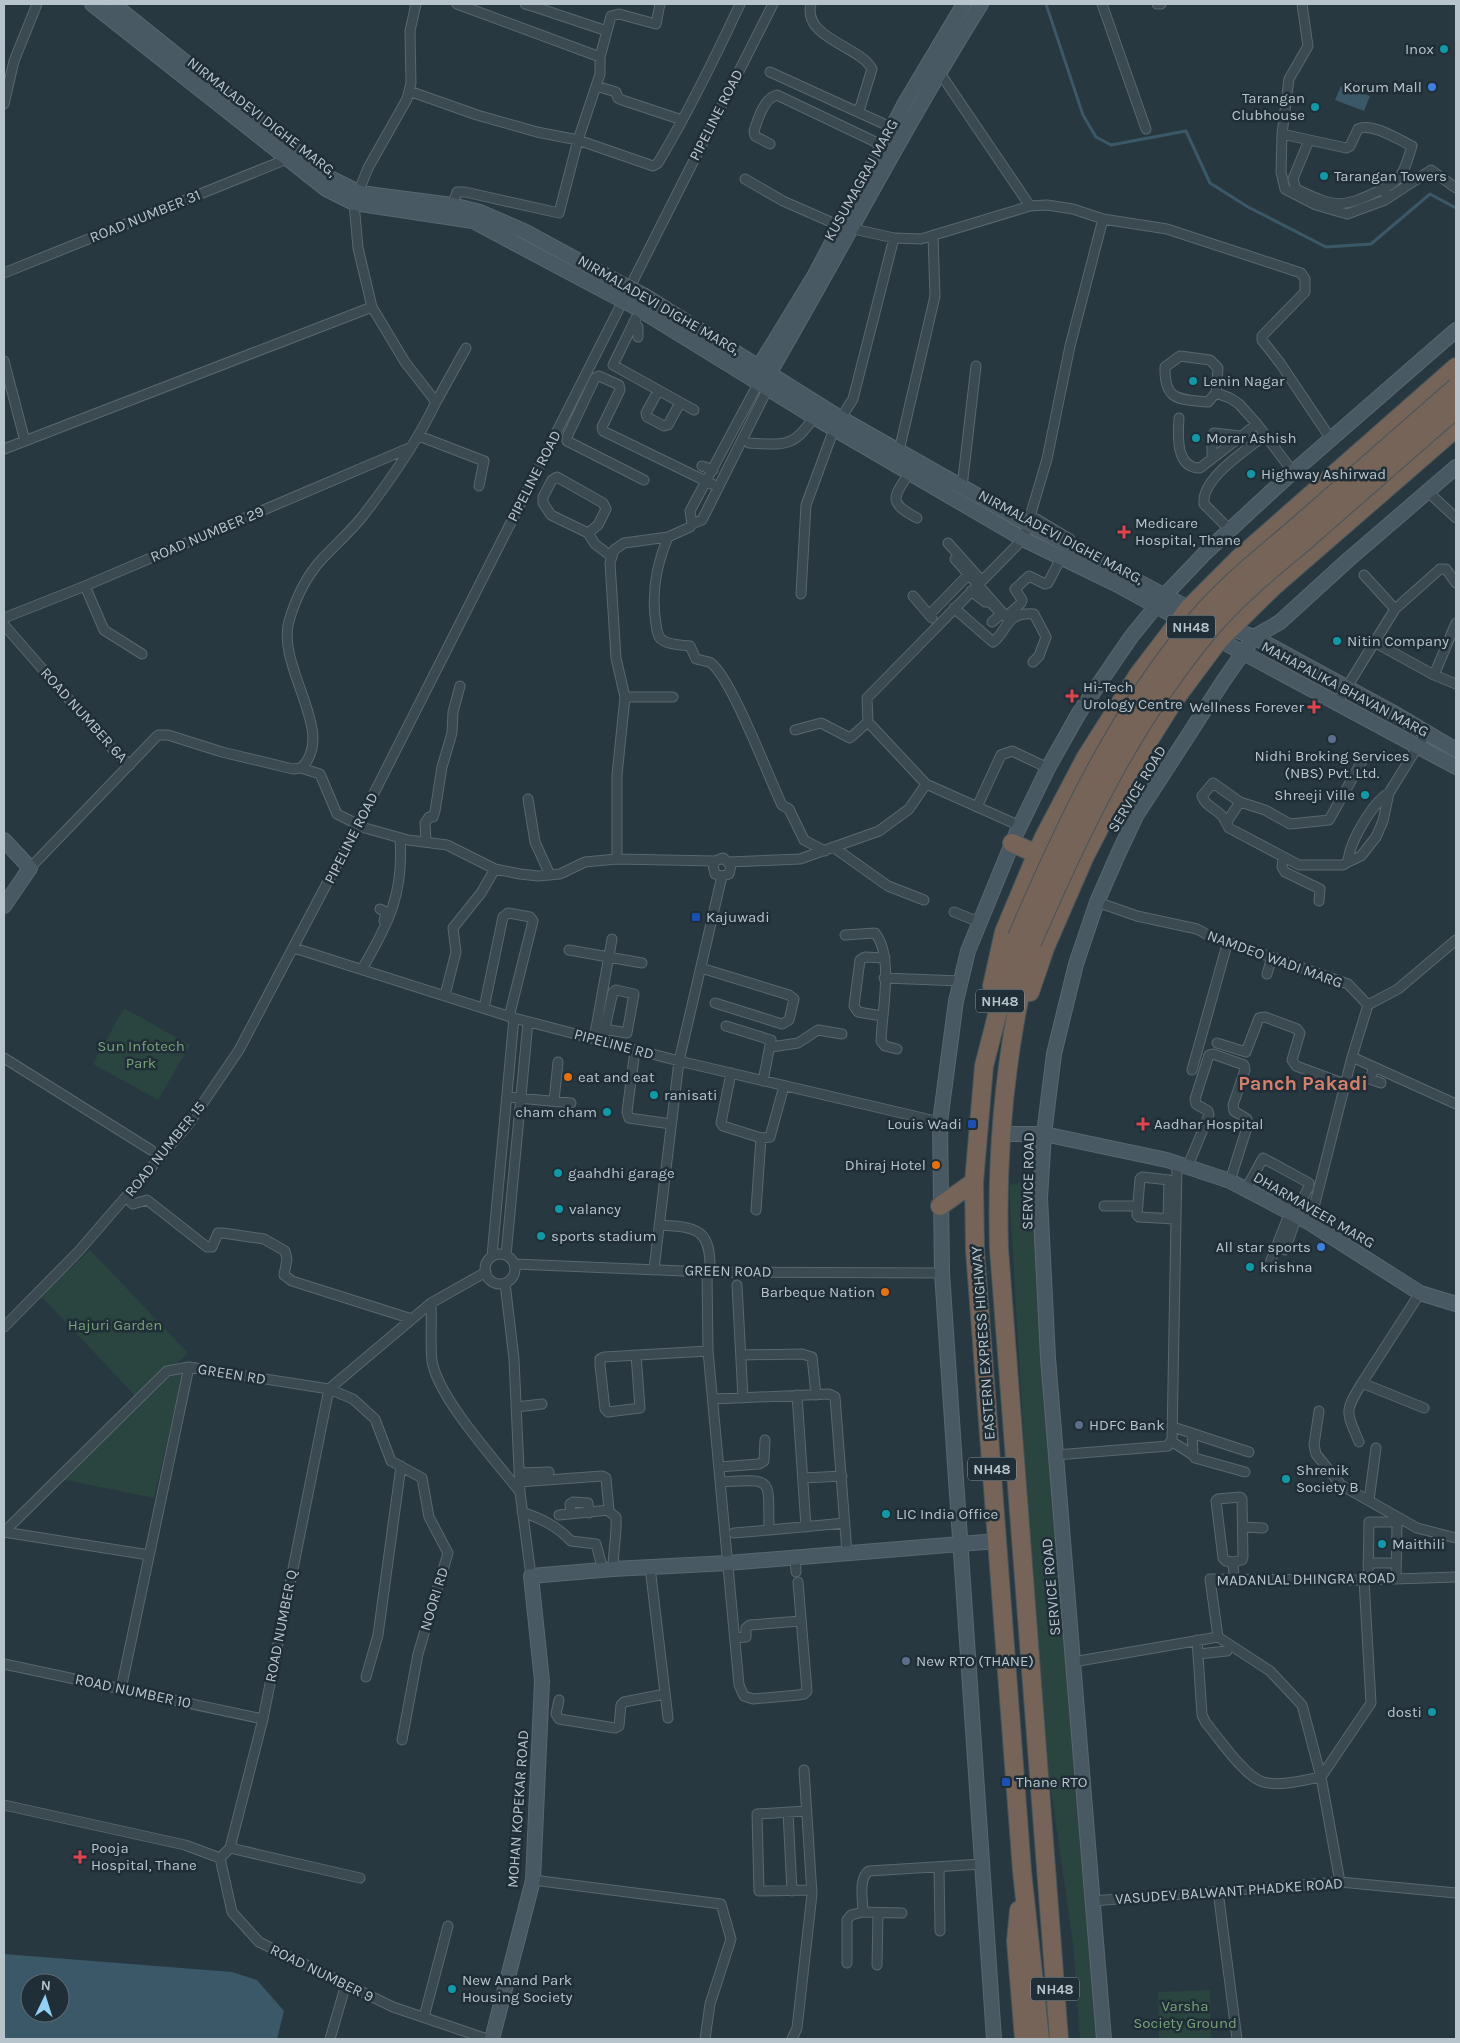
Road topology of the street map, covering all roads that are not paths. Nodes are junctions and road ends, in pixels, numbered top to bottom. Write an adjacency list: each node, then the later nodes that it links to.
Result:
1 (37, 4): 24 (street)
2 (92, 4): 34 (street, NIRMALADEVI DIGHE MARG,)
3 (113, 4): 38 (street, NIRMALADEVI DIGHE MARG,)
4 (416, 4): 23 (street)
5 (457, 4): 19 (street)
6 (525, 4): 17 (street)
7 (660, 4): 18 (street)
8 (740, 4): 26 (street)
9 (772, 4): 185 (street, PIPELINE ROAD)
10 (811, 4): 25 (street)
11 (964, 4): 20 (street, KUSUMAGRAJ MARG)
12 (981, 4): 20 (street, KUSUMAGRAJ MARG)
13 (1102, 4): 27 (street)
14 (1157, 4): 15 (street)
15 (1161, 4)
16 (1302, 4): 29 (street)
17 (535, 5): 18 (street)
18 (607, 32): 19 (street)
19 (600, 57): 22 (street)
20 (935, 66): 28 (street, KUSUMAGRAJ MARG); 41 (street)
21 (770, 72): 25 (street)
22 (596, 86): 26 (street); 30 (street)
23 (409, 91): 30 (street); 38 (street)
24 (4, 104)
25 (859, 111): 28 (street)
26 (682, 120): 30 (street)
27 (1146, 129)
28 (898, 131): 33 (street, KUSUMAGRAJ MARG)
29 (1282, 134): 31 (street); 39 (street)
30 (578, 140): 40 (street)
31 (1309, 140): 37 (street); 37 (street)
32 (770, 144): 33 (street)
33 (889, 148): 43 (street, KUSUMAGRAJ MARG)
34 (287, 159): 38 (street, NIRMALADEVI DIGHE MARG,); 48 (street, ROAD NUMBER 31)
35 (745, 179): 43 (street)
36 (1456, 188): 39 (street)
37 (1383, 189): 39 (street)
38 (357, 198): 40 (street, NIRMALADEVI DIGHE MARG,); 47 (street, NIRMALADEVI DIGHE MARG,); 50 (street)
39 (1388, 198)
40 (452, 205): 46 (street, NIRMALADEVI DIGHE MARG,)
41 (1030, 206): 42 (street); 44 (street)
42 (1103, 219): 76 (street); 106 (street)
43 (846, 227): 45 (street); 59 (street, KUSUMAGRAJ MARG)
44 (933, 235): 45 (street); 81 (street)
45 (894, 238): 70 (street)
46 (562, 251): 47 (street); 49 (street, NIRMALADEVI DIGHE MARG,, bridge)
47 (554, 263): 51 (street, NIRMALADEVI DIGHE MARG,, bridge)
48 (4, 273)
49 (661, 305): 52 (street); 59 (street, NIRMALADEVI DIGHE MARG,)
50 (372, 307): 64 (street); 77 (street)
51 (637, 313): 52 (street, NIRMALADEVI DIGHE MARG,); 54 (street); 62 (street)
52 (654, 318): 60 (street, NIRMALADEVI DIGHE MARG,)
53 (1456, 330): 76 (street)
54 (638, 337)
55 (466, 348): 64 (street)
56 (4, 362): 77 (street)
57 (976, 366): 91 (street)
58 (1456, 367): 105 (highway)
59 (765, 369): 68 (street, NIRMALADEVI DIGHE MARG,)
60 (764, 385): 68 (street, NIRMALADEVI DIGHE MARG,); 87 (street); 90 (street)
61 (1456, 387): 182 (highway, NH48, bridge)
62 (658, 391): 65 (street); 65 (street)
63 (1216, 393): 63 (street); 71 (street)
64 (436, 402): 74 (street)
65 (680, 403): 67 (street)
66 (1456, 409): 182 (highway, NH48, bridge)
67 (694, 410)
68 (818, 411): 70 (street, NIRMALADEVI DIGHE MARG,); 78 (street)
69 (1179, 418): 82 (street)
70 (838, 424): 81 (street, NIRMALADEVI DIGHE MARG,); 83 (street, NIRMALADEVI DIGHE MARG,); 112 (street)
71 (1257, 424): 73 (street); 75 (street)
72 (1456, 428): 115 (highway)
73 (1265, 435): 86 (street); 97 (street)
74 (419, 436): 79 (street); 89 (street)
75 (1240, 436): 82 (street); 82 (street)
76 (1331, 439): 86 (street)
77 (25, 441): 80 (street)
78 (749, 443)
79 (410, 448): 111 (street, ROAD NUMBER 29); 148 (street)
80 (4, 449)
81 (899, 451): 83 (street, NIRMALADEVI DIGHE MARG,)
82 (1212, 458)
83 (913, 466): 91 (street, NIRMALADEVI DIGHE MARG,); 93 (street); 100 (street, NIRMALADEVI DIGHE MARG,)
84 (1456, 467): 92 (street, SERVICE ROAD)
85 (700, 468): 87 (street)
86 (1293, 472): 97 (street)
87 (710, 476): 88 (street); 90 (street); 95 (street)
88 (644, 480)
89 (478, 486)
90 (718, 487): 95 (street)
91 (962, 487): 96 (street, NIRMALADEVI DIGHE MARG,)
92 (1427, 491): 94 (street); 129 (street, SERVICE ROAD)
93 (916, 518)
94 (1456, 518)
95 (692, 524): 99 (street)
96 (1028, 524): 100 (street); 106 (street, NIRMALADEVI DIGHE MARG,)
97 (1230, 530): 113 (street)
98 (588, 533): 98 (street); 102 (street)
99 (668, 537): 102 (street); 161 (street)
100 (1023, 539): 103 (street, NIRMALADEVI DIGHE MARG,); 110 (street)
101 (948, 543): 110 (street)
102 (612, 557): 138 (street)
103 (1061, 558): 116 (street, NIRMALADEVI DIGHE MARG,); 121 (street)
104 (955, 559): 107 (street)
105 (1226, 571): 115 (highway); 119 (highway)
106 (1123, 572): 113 (street, NIRMALADEVI DIGHE MARG,)
107 (968, 575): 110 (street); 120 (street)
108 (1364, 575): 118 (street)
109 (1456, 583): 118 (street)
110 (976, 585): 117 (street); 121 (street)
111 (85, 586): 122 (street, ROAD NUMBER 29); 132 (street)
112 (801, 594)
113 (1165, 595): 116 (street); 119 (street, NIRMALADEVI DIGHE MARG,)
114 (913, 596): 120 (street)
115 (1255, 604): 127 (highway)
116 (1156, 607): 119 (street, NIRMALADEVI DIGHE MARG,); 149 (street)
117 (954, 608): 121 (street); 125 (street)
118 (1395, 609): 130 (street)
119 (1184, 613): 127 (street, NIRMALADEVI DIGHE MARG,); 162 (highway)
120 (930, 615): 125 (street)
121 (1004, 615): 123 (street); 133 (street)
122 (4, 618)
123 (992, 622)
124 (1456, 623): 128 (street)
125 (938, 624): 141 (street)
126 (4, 625): 147 (street, ROAD NUMBER 6A)
127 (1224, 635): 129 (street, MAHAPALIKA BHAVAN MARG); 131 (street, MAHAPALIKA BHAVAN MARG); 217 (highway)
128 (1454, 636): 134 (street)
129 (1254, 637): 131 (street, SERVICE ROAD); 137 (street, MAHAPALIKA BHAVAN MARG)
130 (1374, 642): 134 (street); 137 (street)
131 (1243, 653): 140 (street, MAHAPALIKA BHAVAN MARG); 173 (street, SERVICE ROAD)
132 (142, 654)
133 (1033, 662)
134 (1434, 675): 135 (street)
135 (1456, 684)
136 (460, 686): 159 (street)
137 (1347, 687): 140 (street); 143 (street, MAHAPALIKA BHAVAN MARG)
138 (625, 697): 139 (street); 164 (street)
139 (673, 697)
140 (1337, 704): 144 (street, MAHAPALIKA BHAVAN MARG)
141 (868, 722): 142 (street); 150 (street)
142 (795, 730)
143 (1426, 733): 144 (street); 145 (street, MAHAPALIKA BHAVAN MARG)
144 (1417, 746): 145 (street, MAHAPALIKA BHAVAN MARG); 151 (street)
145 (1455, 758)
146 (1362, 761): 153 (street)
147 (130, 765): 148 (street); 168 (street, ROAD NUMBER 6A)
148 (301, 768): 157 (street, bridge)
149 (1048, 768): 154 (street); 156 (street)
150 (926, 784): 154 (street); 161 (street)
151 (1389, 793): 167 (street); 167 (street)
152 (528, 799): 170 (street)
153 (1240, 802): 155 (street); 155 (street)
154 (977, 806): 156 (street)
155 (1226, 823): 163 (street)
156 (1020, 826): 160 (street)
157 (400, 838): 159 (street); 179 (street)
158 (4, 840): 168 (street)
159 (426, 841): 169 (street)
160 (1012, 843): 162 (highway); 178 (street)
161 (829, 849): 166 (street); 172 (street)
162 (1037, 854): 215 (highway)
163 (1283, 858): 167 (street); 174 (street)
164 (617, 859): 165 (street); 170 (street)
165 (715, 861): 166 (street); 171 (street)
166 (730, 862): 171 (street)
167 (1348, 862)
168 (30, 868): 175 (street)
169 (495, 869): 170 (street); 196 (street)
170 (550, 875)
171 (722, 876): 191 (street)
172 (924, 900)
173 (1097, 902): 184 (street, NAMDEO WADI MARG); 232 (street, SERVICE ROAD)
174 (1319, 902)
175 (4, 906)
176 (380, 909): 179 (street)
177 (954, 912): 178 (street)
178 (979, 922): 195 (street)
179 (384, 928): 192 (street)
180 (845, 935): 189 (street)
181 (612, 939): 187 (street)
182 (1025, 940): 215 (highway, EASTERN EXPRESS HIGHWAY / NH48); 217 (highway, EASTERN EXPRESS HIGHWAY / NH48)
183 (1456, 940): 198 (street)
184 (1228, 942): 188 (street, NAMDEO WADI MARG); 218 (street)
185 (294, 948): 192 (street, PIPELINE RD); 239 (street, ROAD NUMBER 15)
186 (569, 950): 187 (street)
187 (609, 957): 190 (street); 206 (street)
188 (1272, 957): 193 (street); 198 (street, NAMDEO WADI MARG)
189 (885, 958): 194 (street); 200 (street)
190 (642, 963)
191 (701, 968): 197 (street); 213 (street)
192 (362, 969): 196 (street, PIPELINE RD)
193 (1267, 974)
194 (884, 978): 195 (street); 200 (street)
195 (961, 981): 229 (street)
196 (445, 995): 199 (street, PIPELINE RD)
197 (715, 1003)
198 (1368, 1005): 211 (street)
199 (484, 1008): 201 (street, PIPELINE RD); 201 (street)
200 (882, 1016): 209 (street)
201 (512, 1017): 202 (street, PIPELINE RD); 224 (street)
202 (528, 1022): 206 (street, PIPELINE RD); 225 (street)
203 (726, 1026): 208 (street)
204 (604, 1029): 204 (street); 206 (street)
205 (842, 1034): 208 (street)
206 (598, 1040): 210 (street, PIPELINE RD)
207 (1217, 1042): 222 (street)
208 (771, 1048): 220 (street)
209 (897, 1049)
210 (635, 1050): 213 (street, PIPELINE RD); 230 (street)
211 (1352, 1057): 216 (street); 222 (street)
212 (4, 1058): 234 (street)
213 (679, 1061): 219 (street, PIPELINE RD); 230 (street)
214 (558, 1062): 226 (street)
215 (984, 1066): 237 (highway, EASTERN EXPRESS HIGHWAY / NH48)
216 (1374, 1067): 221 (street); 228 (street)
217 (1008, 1070): 231 (highway, EASTERN EXPRESS HIGHWAY / NH48)
218 (1192, 1070)
219 (731, 1073): 220 (street, PIPELINE RD); 233 (street)
220 (763, 1081): 223 (street, PIPELINE RD)
221 (1381, 1083)
222 (1345, 1084): 246 (street)
223 (784, 1086): 229 (street, PIPELINE RD); 233 (street)
224 (507, 1097): 225 (street); 250 (street)
225 (520, 1098): 226 (street); 249 (street)
226 (554, 1101): 227 (street)
227 (571, 1102)
228 (1456, 1104)
229 (940, 1122): 240 (street)
230 (671, 1124): 247 (street)
231 (1001, 1134): 232 (street, DHARMAVEER MARG); 350 (highway, EASTERN EXPRESS HIGHWAY / NH48)
232 (1044, 1134): 235 (street, DHARMAVEER MARG); 285 (street, SERVICE ROAD)
233 (761, 1138): 243 (street)
234 (151, 1150)
235 (1182, 1166): 236 (street, DHARMAVEER MARG); 236 (street); 245 (street)
236 (1230, 1181): 238 (street, DHARMAVEER MARG)
237 (974, 1182): 240 (highway); 308 (highway, EASTERN EXPRESS HIGHWAY / NH48)
238 (1246, 1188): 244 (street, DHARMAVEER MARG); 244 (street)
239 (126, 1196): 262 (street); 263 (street, ROAD NUMBER 15)
240 (940, 1206): 256 (street)
241 (1104, 1206): 242 (street)
242 (1138, 1206): 245 (street); 245 (street)
243 (756, 1210)
244 (1290, 1212): 246 (street, DHARMAVEER MARG); 248 (street); 252 (street)
245 (1172, 1219): 278 (street)
246 (1310, 1223): 259 (street, DHARMAVEER MARG)
247 (659, 1225): 253 (street); 255 (street)
248 (1285, 1250)
249 (506, 1255): 250 (street); 251 (street)
250 (492, 1256): 254 (street)
251 (514, 1264): 253 (street, GREEN ROAD); 257 (street)
252 (1268, 1268)
253 (654, 1269): 255 (street, GREEN ROAD)
254 (486, 1272): 257 (street); 260 (street)
255 (708, 1272): 256 (street, GREEN ROAD); 264 (street)
256 (942, 1273): 309 (street)
257 (505, 1283): 275 (street)
258 (737, 1286): 266 (street)
259 (1420, 1293): 261 (street, DHARMAVEER MARG); 268 (street)
260 (431, 1303): 262 (street); 295 (street)
261 (1456, 1304)
262 (412, 1319): 269 (street)
263 (4, 1327)
264 (708, 1351): 265 (street); 273 (street)
265 (636, 1355): 265 (street)
266 (741, 1355): 271 (street); 272 (street)
267 (188, 1367): 269 (street, GREEN RD); 305 (street, GREEN RD); 313 (street)
268 (1362, 1383): 276 (street); 282 (street)
269 (329, 1389): 287 (street, NOORI RD); 339 (street, ROAD NUMBER Q)
270 (797, 1395): 271 (street); 272 (street); 293 (street)
271 (816, 1395): 291 (street)
272 (743, 1398): 273 (street)
273 (712, 1399): 288 (street)
274 (542, 1404): 275 (street)
275 (516, 1407): 292 (street)
276 (1424, 1408)
277 (1319, 1411): 296 (street)
278 (1173, 1427): 279 (street); 281 (street)
279 (1192, 1433): 284 (street); 286 (street)
280 (765, 1440): 288 (street)
281 (1171, 1441): 285 (street); 286 (street)
282 (1359, 1442)
283 (1376, 1448): 296 (street)
284 (1249, 1452)
285 (1056, 1455): 332 (street, SERVICE ROAD)
286 (1193, 1455): 290 (street)
287 (401, 1466): 334 (street); 340 (street, NOORI RD)
288 (719, 1467): 294 (street)
289 (549, 1472): 292 (street)
290 (1246, 1472)
291 (842, 1476): 293 (street); 300 (street)
292 (519, 1478): 295 (street); 297 (street)
293 (803, 1478): 301 (street)
294 (720, 1482): 304 (street); 315 (street)
295 (520, 1492): 298 (street)
296 (1370, 1500): 307 (street)
297 (607, 1510): 299 (street); 311 (street)
298 (522, 1512): 319 (street); 320 (street)
299 (559, 1515)
300 (845, 1523): 301 (street); 312 (street)
301 (806, 1527): 304 (street)
302 (1243, 1527): 303 (street); 314 (street); 314 (street)
303 (1263, 1528)
304 (769, 1530): 306 (street)
305 (4, 1532): 313 (street)
306 (734, 1533)
307 (1456, 1538)
308 (997, 1541): 309 (street); 351 (highway, EASTERN EXPRESS HIGHWAY / NH48)
309 (960, 1544): 312 (street); 348 (street)
310 (604, 1548): 311 (street)
311 (614, 1548): 319 (street)
312 (847, 1553): 315 (street)
313 (149, 1555): 335 (street)
314 (1233, 1562): 322 (street)
315 (728, 1563): 318 (street); 328 (street)
316 (1368, 1563): 317 (street); 317 (street); 324 (street)
317 (1396, 1563): 323 (street)
318 (650, 1567): 319 (street); 336 (street)
319 (608, 1569): 320 (street)
320 (531, 1576): 353 (street, MOHAN KOPEKAR ROAD)
321 (1456, 1577): 323 (street, MADANLAL DHINGRA ROAD)
322 (1234, 1579): 324 (street, MADANLAL DHINGRA ROAD); 327 (street, MADANLAL DHINGRA ROAD)
323 (1396, 1579): 324 (street, MADANLAL DHINGRA ROAD)
324 (1366, 1580): 342 (street)
325 (798, 1582): 326 (street)
326 (801, 1621): 328 (street); 328 (street)
327 (1218, 1637): 329 (street); 342 (street)
328 (735, 1638)
329 (1198, 1640): 331 (street); 332 (street)
330 (1227, 1651): 331 (street)
331 (1198, 1654): 342 (street)
332 (1073, 1662): 359 (street, SERVICE ROAD)
333 (4, 1664): 335 (street, ROAD NUMBER 10)
334 (366, 1677)
335 (121, 1689): 339 (street, ROAD NUMBER 10)
336 (665, 1694): 337 (street); 338 (street)
337 (559, 1700)
338 (668, 1718)
339 (263, 1719): 346 (street, ROAD NUMBER Q)
340 (402, 1740)
341 (804, 1770): 344 (street)
342 (1321, 1776): 354 (street)
343 (4, 1805): 347 (street)
344 (807, 1811): 345 (street); 355 (street)
345 (788, 1812): 356 (street); 356 (street)
346 (230, 1848): 347 (street); 352 (street)
347 (220, 1858): 367 (street, ROAD NUMBER 9)
348 (982, 1864): 349 (street); 374 (street)
349 (939, 1866): 360 (street); 364 (street)
350 (1046, 1870): 377 (highway, NH48); 378 (highway)
351 (1022, 1871): 375 (highway); 376 (highway, NH48)
352 (360, 1878)
353 (533, 1880): 371 (street, MOHAN KOPEKAR ROAD); 372 (street)
354 (1340, 1882): 357 (street, VASUDEV BALWANT PHADKE ROAD); 358 (street, VASUDEV BALWANT PHADKE ROAD)
355 (812, 1890): 356 (street); 373 (street)
356 (792, 1891)
357 (1218, 1891): 359 (street, VASUDEV BALWANT PHADKE ROAD); 380 (street)
358 (1456, 1893)
359 (1092, 1900): 379 (street, SERVICE ROAD)
360 (863, 1912): 361 (street); 365 (street)
361 (878, 1913): 362 (street); 366 (street)
362 (902, 1913)
363 (448, 1926): 368 (street)
364 (940, 1931)
365 (847, 1963)
366 (877, 1966)
367 (346, 1984): 368 (street, ROAD NUMBER 9); 369 (street)
368 (424, 2017): 370 (street, ROAD NUMBER 9)
369 (330, 2039)
370 (487, 2039)
371 (492, 2039)
372 (705, 2039)
373 (792, 2039)
374 (994, 2039)
375 (1024, 2039)
376 (1040, 2039)
377 (1059, 2039)
378 (1071, 2039)
379 (1104, 2039)
380 (1237, 2039)

